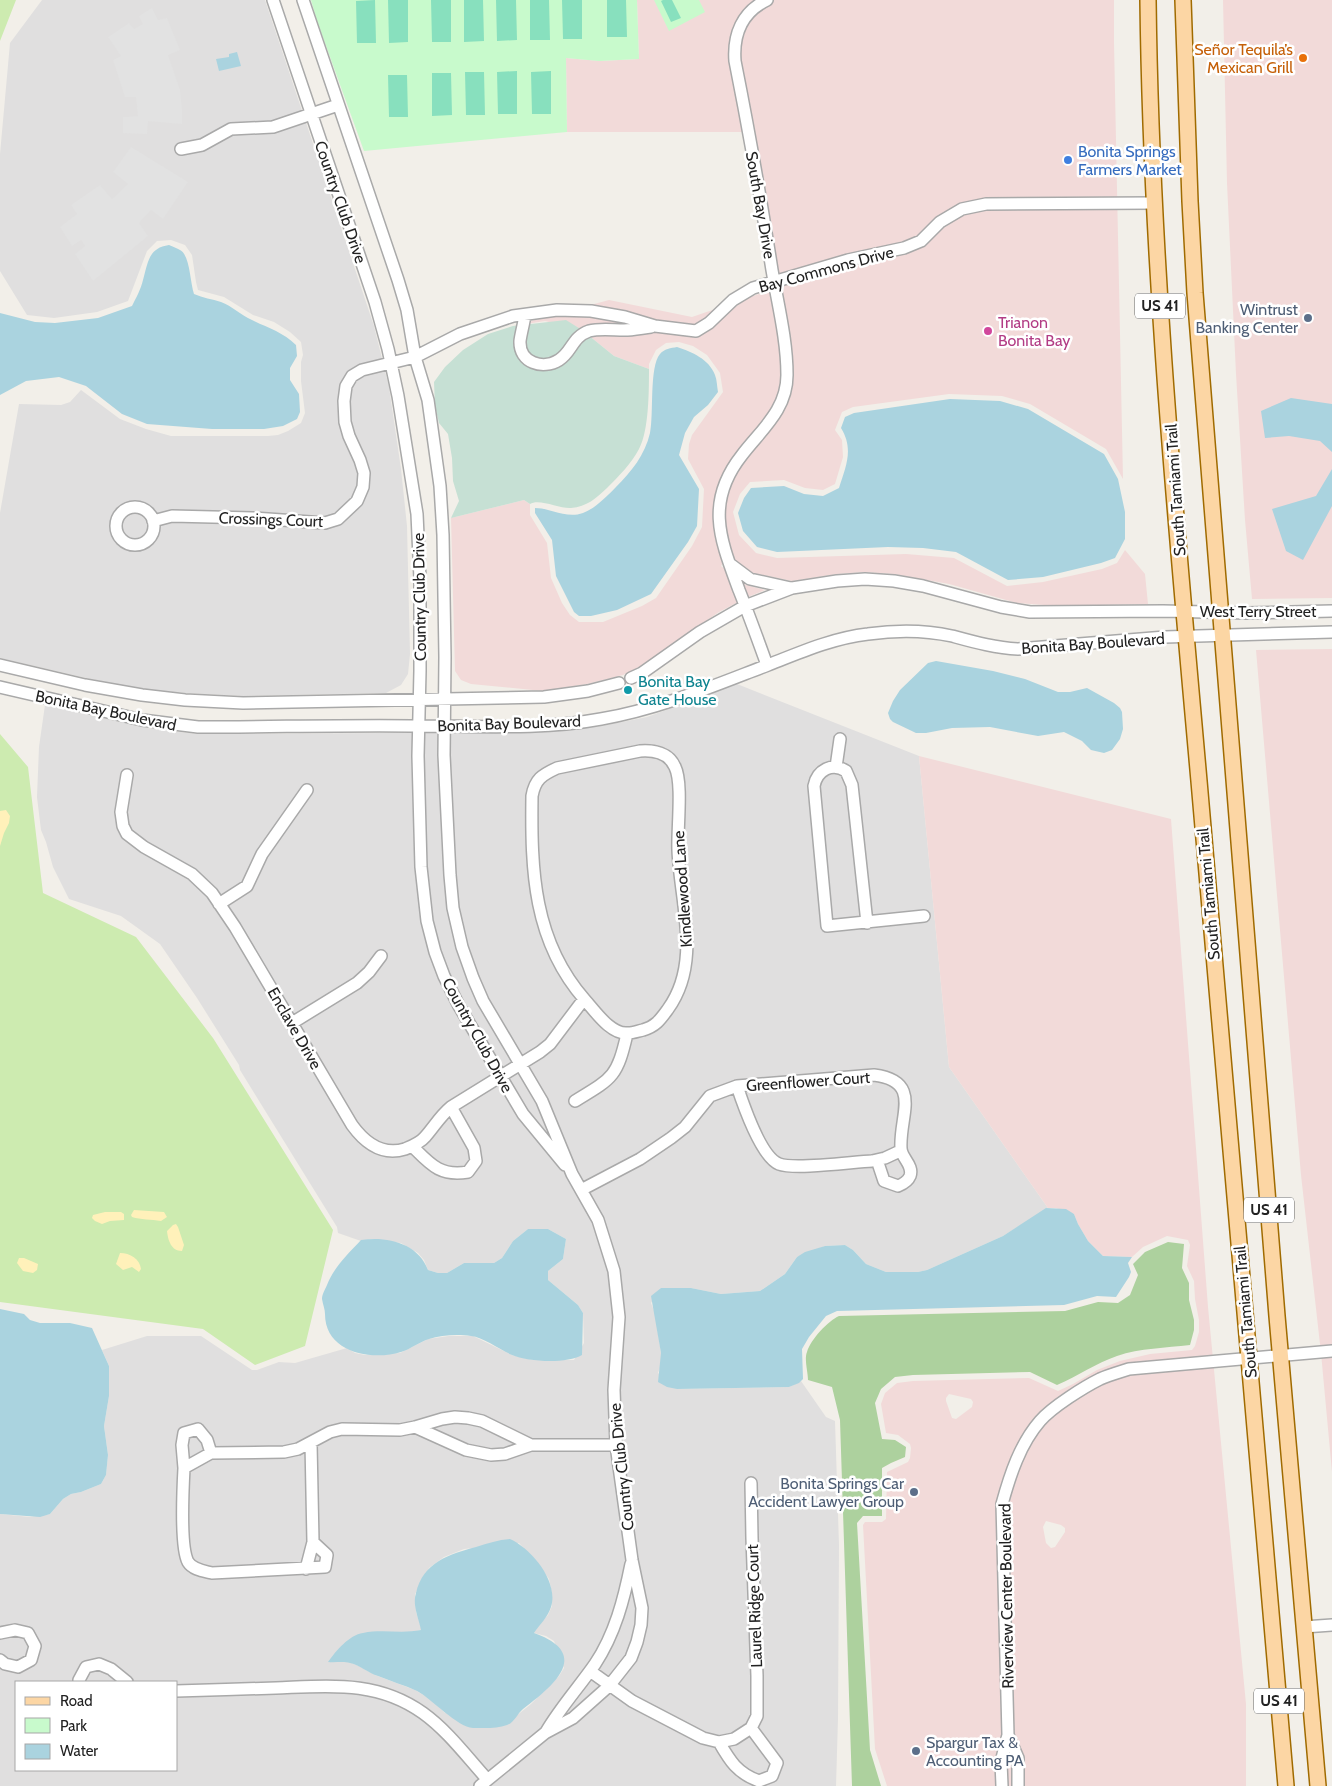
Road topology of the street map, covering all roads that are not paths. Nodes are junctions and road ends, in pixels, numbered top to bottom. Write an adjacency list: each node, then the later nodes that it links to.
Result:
1 (273, 0): 7 (street, Country Club Drive)
2 (303, 0): 6 (street, Country Club Drive)
3 (767, 0): 10 (street, South Bay Drive)
4 (1148, 0): 9 (main road, South Tamiami Trail / US 41)
5 (1184, 0): 21 (main road, South Tamiami Trail / US 41)
6 (338, 105): 7 (street); 13 (street, Country Club Drive)
7 (312, 115): 8 (street); 14 (street, Country Club Drive)
8 (181, 149)
9 (1154, 203): 10 (street, Bay Commons Drive); 19 (main road, South Tamiami Trail / US 41)
10 (774, 281): 12 (street, Bay Commons Drive); 16 (street, South Bay Drive)
11 (525, 314): 12 (street, Bay Commons Drive); 12 (street); 13 (street, Bay Commons Drive)
12 (655, 326)
13 (415, 357): 14 (street, Bay Commons Drive); 31 (street, Country Club Drive)
14 (391, 364): 15 (street, Crossings Court); 30 (street, Country Club Drive)
15 (153, 521)
16 (730, 564): 17 (street); 18 (street, South Bay Drive)
17 (792, 588): 18 (street, Bonita Bay Boulevard); 19 (street, Bonita Bay Boulevard)
18 (745, 606): 26 (street, South Bay Drive); 27 (street, Bonita Bay Boulevard)
19 (1184, 611): 21 (street, West Terry Street); 24 (main road, South Tamiami Trail / US 41)
20 (1332, 611): 21 (street, West Terry Street)
21 (1220, 612): 23 (main road, South Tamiami Trail / US 41)
22 (1332, 632): 23 (street, West Terry Street)
23 (1222, 635): 24 (street, West Terry Street); 56 (main road, South Tamiami Trail / US 41)
24 (1186, 636): 26 (street, Bonita Bay Boulevard); 57 (main road, South Tamiami Trail / US 41)
25 (0, 665): 30 (street, Bonita Bay Boulevard)
26 (767, 665): 33 (street, Bonita Bay Boulevard)
27 (631, 678)
28 (619, 683): 31 (street, Bonita Bay Boulevard)
29 (0, 687): 32 (street, Bonita Bay Boulevard)
30 (420, 699): 31 (street, Bonita Bay Boulevard); 32 (street, Country Club Drive)
31 (445, 699): 33 (street, Country Club Drive)
32 (419, 726): 33 (street, Bonita Bay Boulevard); 46 (street, Country Club Drive)
33 (444, 726): 45 (street, Country Club Drive)
34 (840, 739): 35 (street)
35 (836, 767): 40 (street); 40 (street)
36 (127, 775): 38 (street, Enclave Drive)
37 (307, 790): 38 (street)
38 (219, 904): 43 (street, Enclave Drive)
39 (924, 916): 40 (street)
40 (866, 923)
41 (381, 956): 43 (street)
42 (584, 999): 44 (street, Kindlewood Lane); 44 (street, Kindlewood Lane); 45 (street)
43 (292, 1023): 50 (street, Enclave Drive)
44 (627, 1034): 48 (street)
45 (521, 1064): 46 (street); 53 (street, Country Club Drive)
46 (500, 1077): 49 (street); 53 (street, Country Club Drive)
47 (737, 1086): 51 (street, Greenflower Court); 52 (street, Greenflower Court); 54 (street, Greenflower Court)
48 (575, 1100)
49 (450, 1108): 50 (street); 50 (street)
50 (412, 1146)
51 (900, 1151): 52 (street, Greenflower Court); 52 (street)
52 (877, 1160)
53 (572, 1174): 54 (street, Country Club Drive)
54 (582, 1190): 61 (street, Country Club Drive)
55 (1332, 1352): 56 (street, Riverview Center Boulevard)
56 (1281, 1356): 57 (street, Riverview Center Boulevard); 69 (main road, South Tamiami Trail / US 41)
57 (1250, 1359): 79 (street, Riverview Center Boulevard); 84 (main road, South Tamiami Trail / US 41)
58 (415, 1427): 59 (street); 60 (street); 60 (street)
59 (311, 1443): 62 (street); 65 (street)
60 (531, 1445): 61 (street)
61 (616, 1445): 66 (street, Country Club Drive)
62 (211, 1452): 63 (street); 63 (street)
63 (184, 1468): 67 (street)
64 (752, 1483): 77 (street, Laurel Ridge Court)
65 (313, 1542): 67 (street); 67 (street)
66 (632, 1560): 72 (street, Country Club Drive); 75 (street, Country Club Drive)
67 (306, 1568)
68 (1332, 1625): 69 (street)
69 (1304, 1627): 85 (main road, South Tamiami Trail / US 41)
70 (0, 1633): 71 (street)
71 (0, 1660)
72 (590, 1671): 75 (street); 78 (street, Country Club Drive)
73 (79, 1681): 74 (street)
74 (126, 1681)
75 (609, 1686): 78 (street, Country Club Drive); 80 (street)
76 (178, 1691): 81 (street)
77 (750, 1728): 80 (street); 80 (street)
78 (545, 1733): 81 (street, Country Club Drive)
79 (1008, 1735): 82 (street, Riverview Center Boulevard); 83 (street, Riverview Center Boulevard)
80 (719, 1742)
81 (483, 1783)
82 (1002, 1786)
83 (1018, 1786)
84 (1286, 1786)
85 (1318, 1786)

